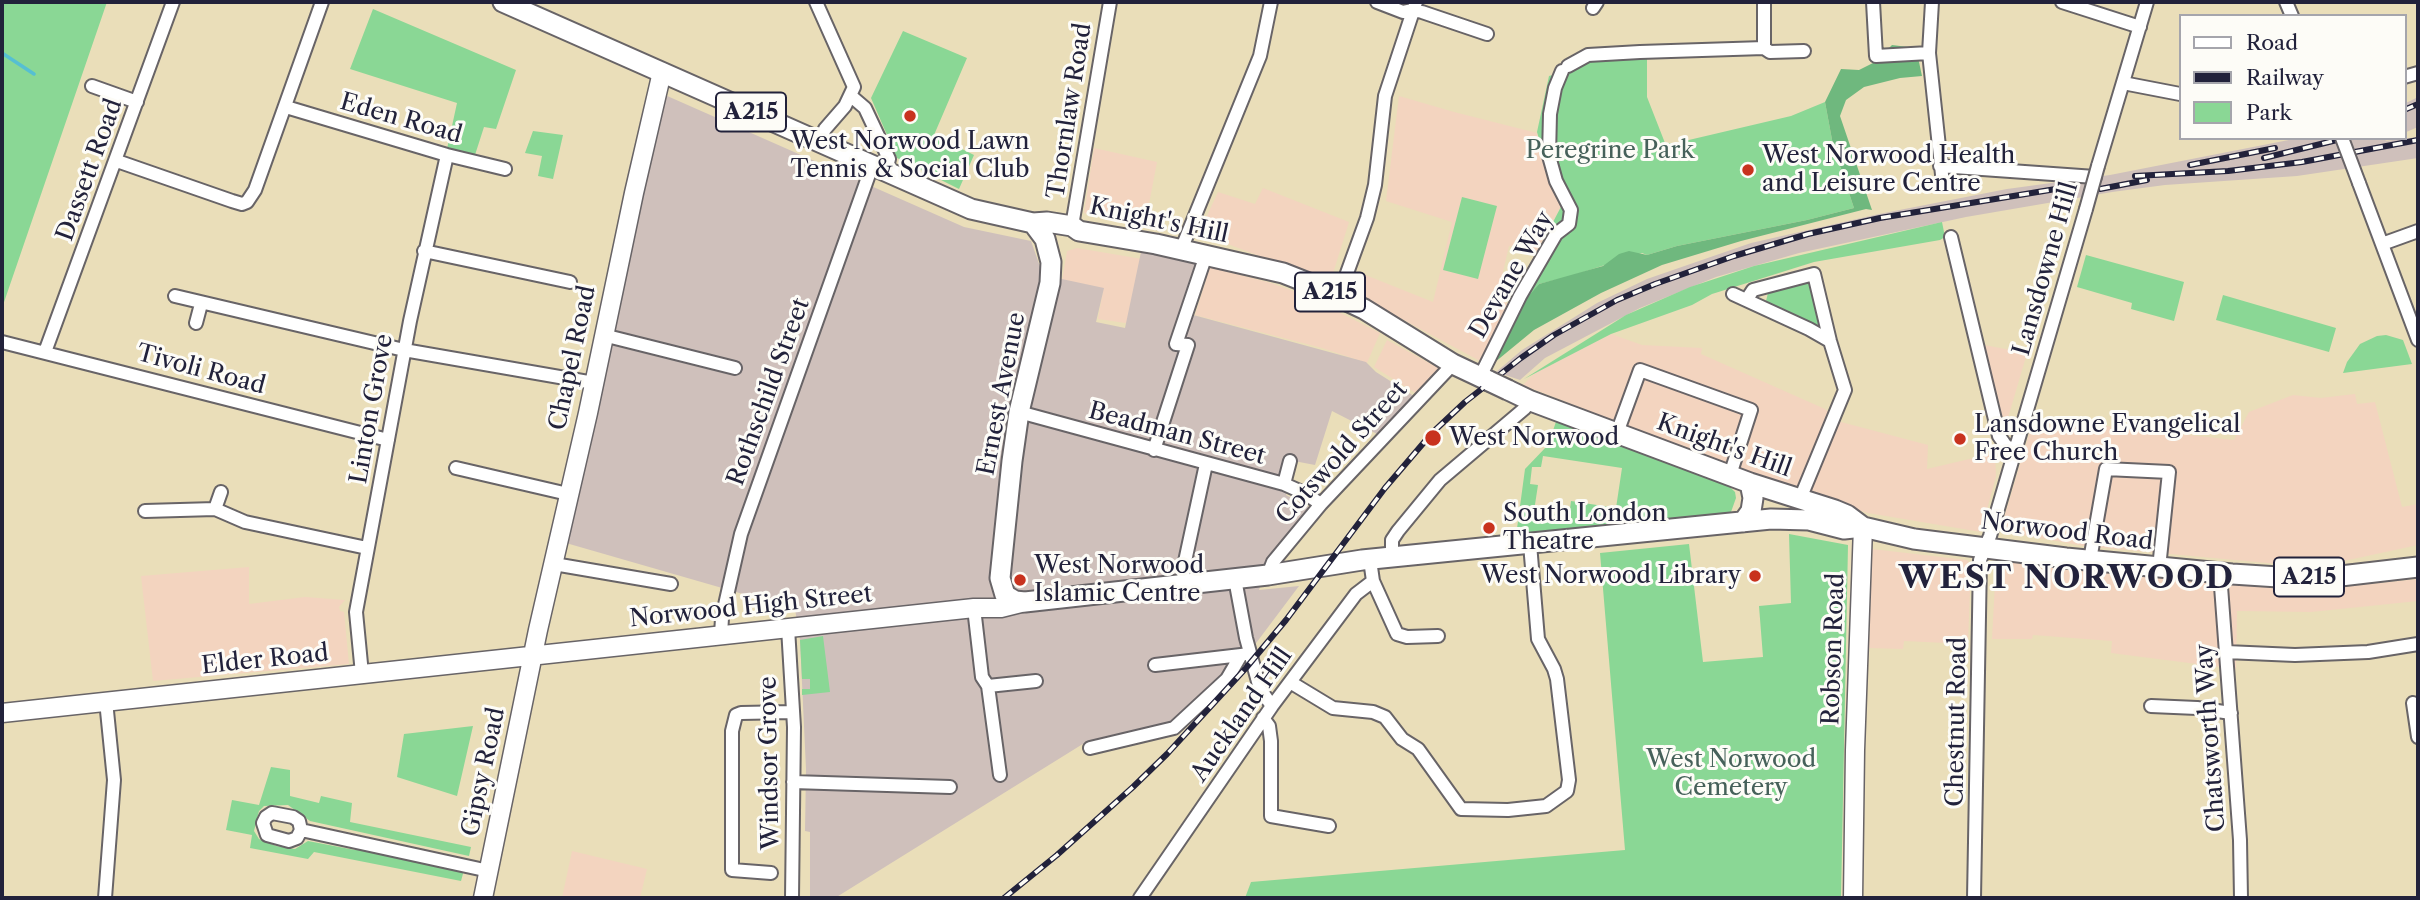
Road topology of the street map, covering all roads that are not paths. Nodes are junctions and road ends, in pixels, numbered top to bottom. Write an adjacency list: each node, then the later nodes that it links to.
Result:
1 (173, 2): 24 (street, Dassett Road)
2 (322, 2): 25 (street)
3 (503, 2): 19 (main road, Knight's Hill / A215)
4 (816, 2): 23 (street)
5 (1110, 2): 36 (street, Thornlaw Road)
6 (1271, 2): 40 (street)
7 (1377, 2): 13 (street)
8 (1764, 2): 16 (street)
9 (1873, 2): 18 (street)
10 (1932, 2): 18 (street)
11 (2062, 2): 14 (street)
12 (2147, 2): 14 (street, Lansdowne Hill)
13 (1414, 6): 15 (street); 46 (street)
14 (2140, 27): 20 (street, Lansdowne Hill)
15 (1487, 34)
16 (1764, 48): 17 (street); 59 (street, Devane Way)
17 (1804, 51)
18 (1929, 52): 30 (street)
19 (662, 72): 27 (main road, Knight's Hill / A215); 51 (street, Chapel Road)
20 (2123, 83): 22 (street); 33 (street, Lansdowne Hill)
21 (92, 86): 24 (street)
22 (2178, 94)
23 (851, 96): 27 (street); 32 (street)
24 (137, 102): 29 (street, Dassett Road)
25 (286, 107): 28 (street, Eden Road); 29 (street)
26 (2343, 140): 39 (street, bridge)
27 (819, 143): 32 (main road, Knight's Hill / A215)
28 (447, 155): 31 (street, Eden Road); 41 (street, Linton Grove)
29 (117, 160): 56 (street, Dassett Road)
30 (1940, 166): 33 (street); 34 (street)
31 (505, 169)
32 (879, 169): 35 (main road, Knight's Hill / A215); 100 (street, Rothschild Street)
33 (2092, 173): 66 (street, Lansdowne Hill, bridge)
34 (1943, 184)
35 (1033, 223): 36 (main road, Knight's Hill / A215); 43 (main road, Ernest Avenue)
36 (1075, 229): 40 (main road, Knight's Hill / A215); 43 (main road)
37 (2418, 231): 39 (street)
38 (1951, 237): 66 (street)
39 (2382, 244): 52 (street)
40 (1181, 250): 42 (main road, Knight's Hill / A215)
41 (424, 251): 44 (street); 55 (street, Linton Grove)
42 (1206, 255): 46 (main road, Knight's Hill / A215); 65 (street)
43 (1051, 262): 62 (main road, Ernest Avenue)
44 (570, 282)
45 (1733, 294): 48 (street)
46 (1339, 295): 57 (main road, Knight's Hill / A215)
47 (174, 296): 49 (street)
48 (1747, 299): 53 (street); 53 (street)
49 (201, 304): 50 (street); 55 (street)
50 (196, 323)
51 (603, 335): 58 (street); 60 (street, Chapel Road)
52 (2418, 340)
53 (1830, 341): 75 (street)
54 (2, 342): 56 (street, Tivoli Road)
55 (404, 350): 60 (street); 64 (street, Linton Grove)
56 (45, 352): 64 (street, Tivoli Road)
57 (1453, 364): 59 (main road, Knight's Hill / A215); 76 (street, Cotswold Street)
58 (735, 368)
59 (1484, 379): 61 (main road, Knight's Hill / A215, bridge)
60 (594, 383): 74 (street, Chapel Road)
61 (1531, 401): 63 (main road, Knight's Hill / A215); 84 (street)
62 (1019, 412): 65 (street, Beadman Street); 92 (main road, Ernest Avenue)
63 (1617, 433): 70 (main road, Knight's Hill / A215); 70 (street)
64 (388, 440): 83 (street, Linton Grove)
65 (1154, 450): 68 (street, Beadman Street)
66 (2015, 450): 82 (street, Lansdowne Hill)
67 (1290, 461): 72 (street)
68 (1206, 464): 72 (street, Beadman Street); 96 (street)
69 (456, 468): 74 (street)
70 (1730, 475): 71 (main road, Knight's Hill / A215)
71 (1750, 483): 75 (main road, Knight's Hill / A215); 79 (main road)
72 (1284, 484): 76 (street, Beadman Street)
73 (221, 492): 77 (street)
74 (568, 494): 87 (street, Chapel Road)
75 (1800, 499): 80 (main road, Norwood Road / A215)
76 (1321, 504): 91 (street, Cotswold Street)
77 (215, 509): 78 (street); 83 (street)
78 (145, 511)
79 (1743, 522): 80 (main road, A215); 81 (main road, A215)
80 (1863, 527): 82 (main road, Norwood Road / A215); 133 (street, Robson Road)
81 (1530, 544): 84 (main road, A215); 109 (street)
82 (1985, 547): 86 (main road, Norwood Road / A215); 134 (street, Chestnut Road)
83 (367, 548): 107 (street, Linton Grove)
84 (1392, 558): 85 (main road, A215)
85 (1370, 560): 91 (main road, A215); 94 (street)
86 (2090, 560): 89 (main road, Norwood Road / A215); 89 (street)
87 (554, 564): 95 (street); 105 (street, Chapel Road)
88 (2418, 567): 90 (main road, Norwood Road / A215)
89 (2159, 568): 90 (main road, Norwood Road / A215)
90 (2220, 573): 103 (street, Chatsworth Way)
91 (1268, 575): 93 (main road, A215)
92 (1000, 578): 97 (main road); 98 (street)
93 (1236, 579): 96 (main road, A215); 104 (street)
94 (1373, 581): 101 (street); 109 (street, Auckland Hill)
95 (671, 584)
96 (1183, 584): 97 (main road, A215)
97 (1025, 602): 98 (street, Norwood High Street)
98 (974, 608): 99 (street, Norwood High Street); 110 (street)
99 (788, 628): 100 (street, Norwood High Street); 115 (street, Windsor Grove)
100 (721, 635): 105 (street, Norwood High Street)
101 (1438, 636)
102 (2418, 644): 103 (street)
103 (2226, 652): 117 (street, Chatsworth Way)
104 (1245, 654): 106 (street); 113 (street); 120 (street)
105 (534, 655): 107 (street, Elder Road); 126 (street, Gipsy Road)
106 (1154, 665)
107 (362, 674): 111 (street, Elder Road)
108 (1036, 681): 110 (street)
109 (1290, 682): 113 (street, Auckland Hill)
110 (988, 686): 121 (street)
111 (107, 701): 116 (street, Elder Road); 129 (street)
112 (2413, 703): 119 (street)
113 (1272, 706): 118 (street, Auckland Hill)
114 (2151, 706): 117 (street)
115 (792, 712): 122 (street, Windsor Grove); 127 (street)
116 (2, 713)
117 (2231, 713): 128 (street, Chatsworth Way)
118 (1263, 718): 124 (street); 132 (street, Auckland Hill)
119 (2418, 737)
120 (1090, 748)
121 (1000, 775)
122 (793, 782): 123 (street); 131 (street, Windsor Grove)
123 (950, 787)
124 (1329, 826)
125 (301, 830): 126 (street)
126 (489, 871): 130 (street, Gipsy Road)
127 (771, 873)
128 (2243, 897)
129 (105, 898)
130 (483, 898)
131 (792, 898)
132 (1140, 898)
133 (1853, 898)
134 (1974, 898)

